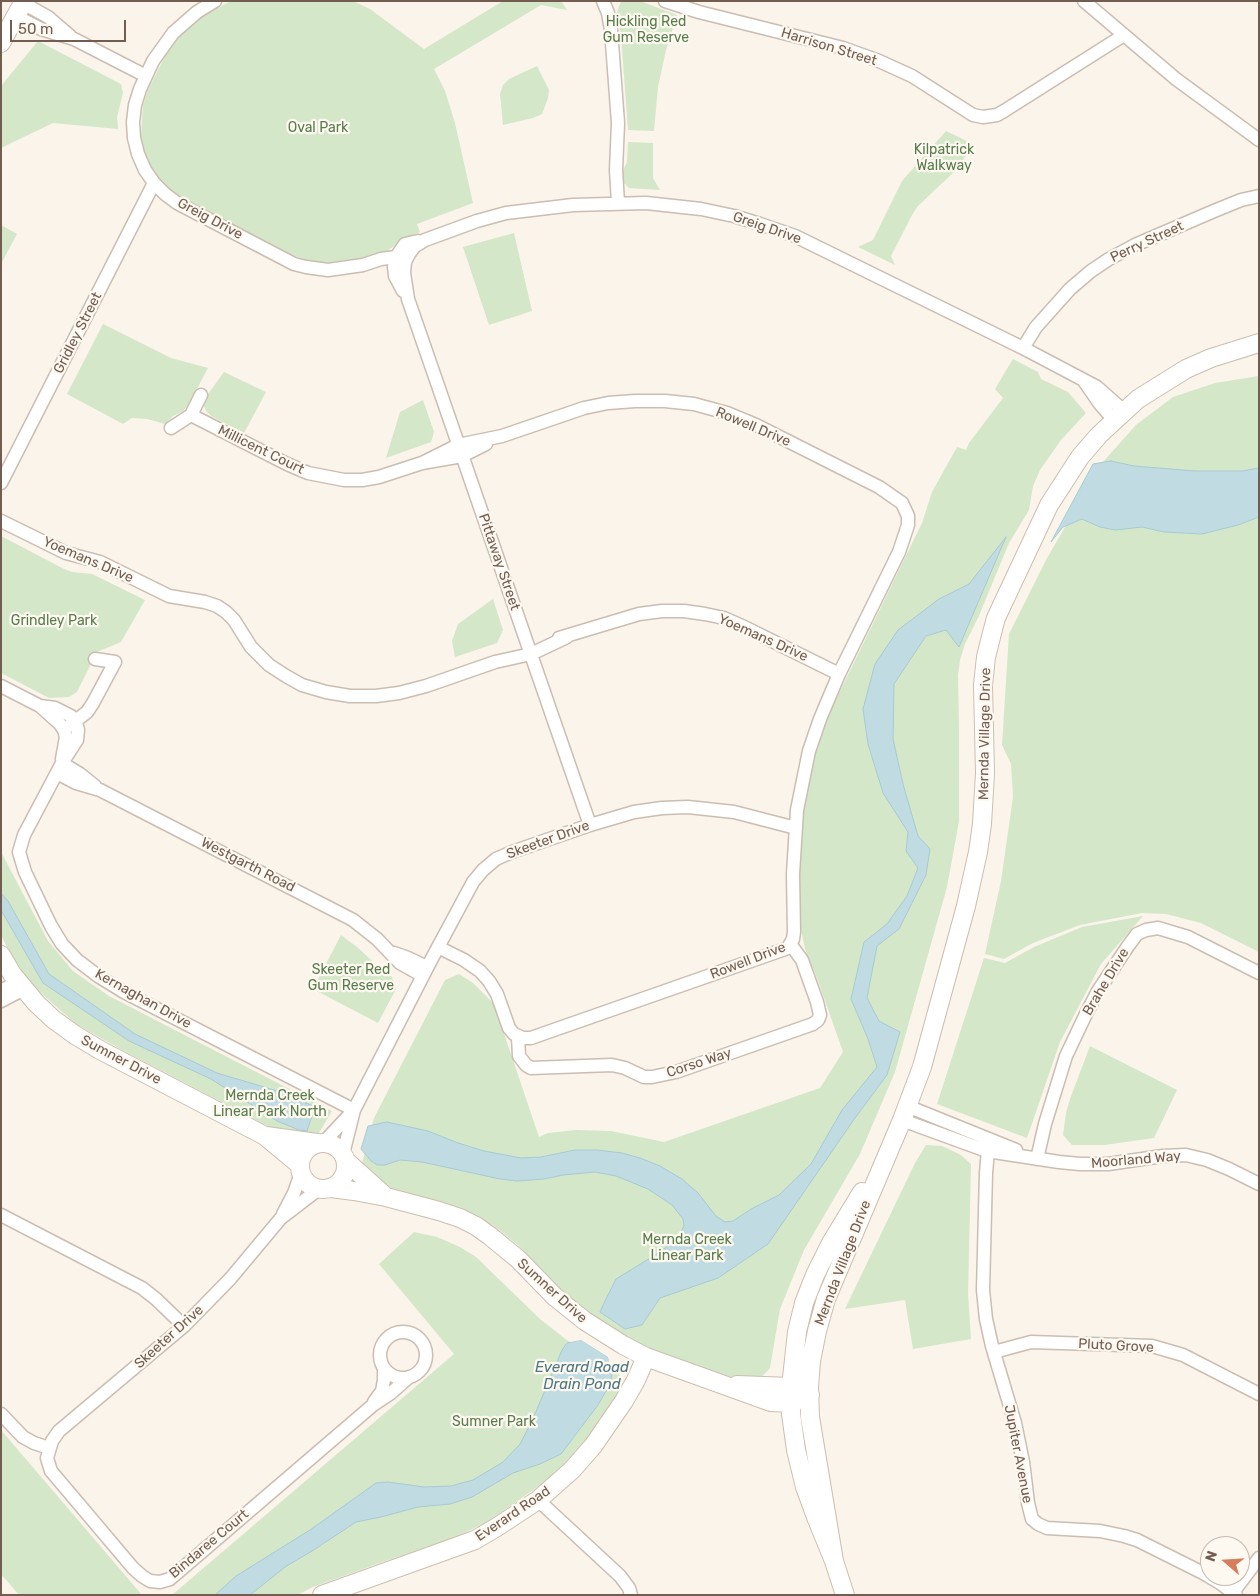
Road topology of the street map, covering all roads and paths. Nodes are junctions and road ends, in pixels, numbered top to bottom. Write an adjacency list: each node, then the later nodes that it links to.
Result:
1 (214, 1): 8 (street, Greig Drive)
2 (604, 1): 12 (street)
3 (665, 1): 6 (street, Harrison Street)
4 (1084, 1): 6 (street)
5 (21, 7): 7 (street); 8 (street)
6 (1124, 35): 9 (street)
7 (1, 43)
8 (146, 76): 10 (street, Greig Drive)
9 (1259, 140)
10 (154, 183): 13 (street, Greig Drive); 21 (street, Gridley Street)
11 (1259, 196): 15 (street, Perry Street)
12 (613, 204): 13 (street, Greig Drive); 15 (street, Greig Drive)
13 (398, 262): 20 (street, Pittaway Street)
14 (1259, 343): 18 (street, Mernda Village Drive)
15 (1026, 350): 18 (street, Greig Drive)
16 (201, 395): 17 (street)
17 (191, 415): 19 (street); 20 (street, Millicent Court)
18 (1119, 415): 43 (street, Mernda Village Drive)
19 (171, 428)
20 (460, 450): 23 (street, Pittaway Street); 25 (street, Rowell Drive)
21 (1, 483)
22 (1, 521): 23 (street, Yoemans Drive)
23 (529, 650): 25 (street, Yoemans Drive); 31 (street, Pittaway Street)
24 (95, 659): 28 (street)
25 (840, 674): 32 (street, Rowell Drive)
26 (1, 686): 27 (street)
27 (40, 706): 28 (street); 29 (street)
28 (76, 722): 29 (street); 30 (street, Kernaghan Drive)
29 (64, 730): 30 (street, Kernaghan Drive)
30 (59, 768): 36 (street, Westgarth Road); 42 (street, Kernaghan Drive)
31 (590, 825): 32 (street, Skeeter Drive); 34 (street, Skeeter Drive)
32 (796, 828): 33 (street, Rowell Drive)
33 (791, 945): 41 (street, Rowell Drive); 41 (street, Corso Way)
34 (438, 947): 36 (street, Skeeter Drive); 41 (street)
35 (1, 955): 38 (street, Sumner Drive)
36 (425, 972): 42 (street, Skeeter Drive)
37 (1259, 973): 49 (street, Brahe Drive)
38 (21, 985): 39 (street); 40 (street); 44 (street, Sumner Drive)
39 (1, 991)
40 (1, 1001)
41 (518, 1036)
42 (354, 1110): 45 (street, Skeeter Drive); 48 (street, Skeeter Drive)
43 (904, 1113): 46 (street, Moorland Way); 47 (street, Mernda Village Drive)
44 (265, 1136): 45 (street, Sumner Drive); 50 (street, Sumner Drive)
45 (320, 1143): 48 (street); 50 (street)
46 (988, 1145): 49 (street, Moorland Way); 57 (street, Jupiter Avenue)
47 (890, 1146): 62 (street, Mernda Village Drive); 63 (street, Mernda Village Drive)
48 (345, 1157): 52 (street); 53 (street, Sumner Drive)
49 (1037, 1159): 51 (street, Moorland Way)
50 (300, 1169): 52 (street); 55 (street, Skeeter Drive)
51 (1259, 1184)
52 (325, 1189): 53 (street, Sumner Drive); 55 (street, Skeeter Drive)
53 (386, 1197): 58 (street, Sumner Drive)
54 (1, 1215): 56 (street)
55 (281, 1218): 56 (street, Skeeter Drive)
56 (184, 1326): 66 (street, Skeeter Drive)
57 (994, 1352): 61 (street, Pluto Grove); 71 (street, Jupiter Avenue)
58 (646, 1357): 62 (street, Sumner Drive); 67 (street, Everard Road)
59 (384, 1368): 60 (street); 60 (street, Bindaree Court); 64 (street, Bindaree Court)
60 (409, 1377): 64 (street, Bindaree Court)
61 (1259, 1394)
62 (791, 1395): 63 (street); 69 (street, Mernda Village Drive)
63 (810, 1395): 69 (street, Mernda Village Drive)
64 (373, 1404): 66 (street, Bindaree Court)
65 (1, 1414): 66 (street)
66 (49, 1448)
67 (538, 1500): 72 (street, Everard Road); 73 (street)
68 (1259, 1558): 71 (street)
69 (834, 1561): 74 (street, Mernda Village Drive)
70 (1259, 1569): 71 (street)
71 (1236, 1594)
72 (322, 1595)
73 (631, 1595)
74 (845, 1595)

